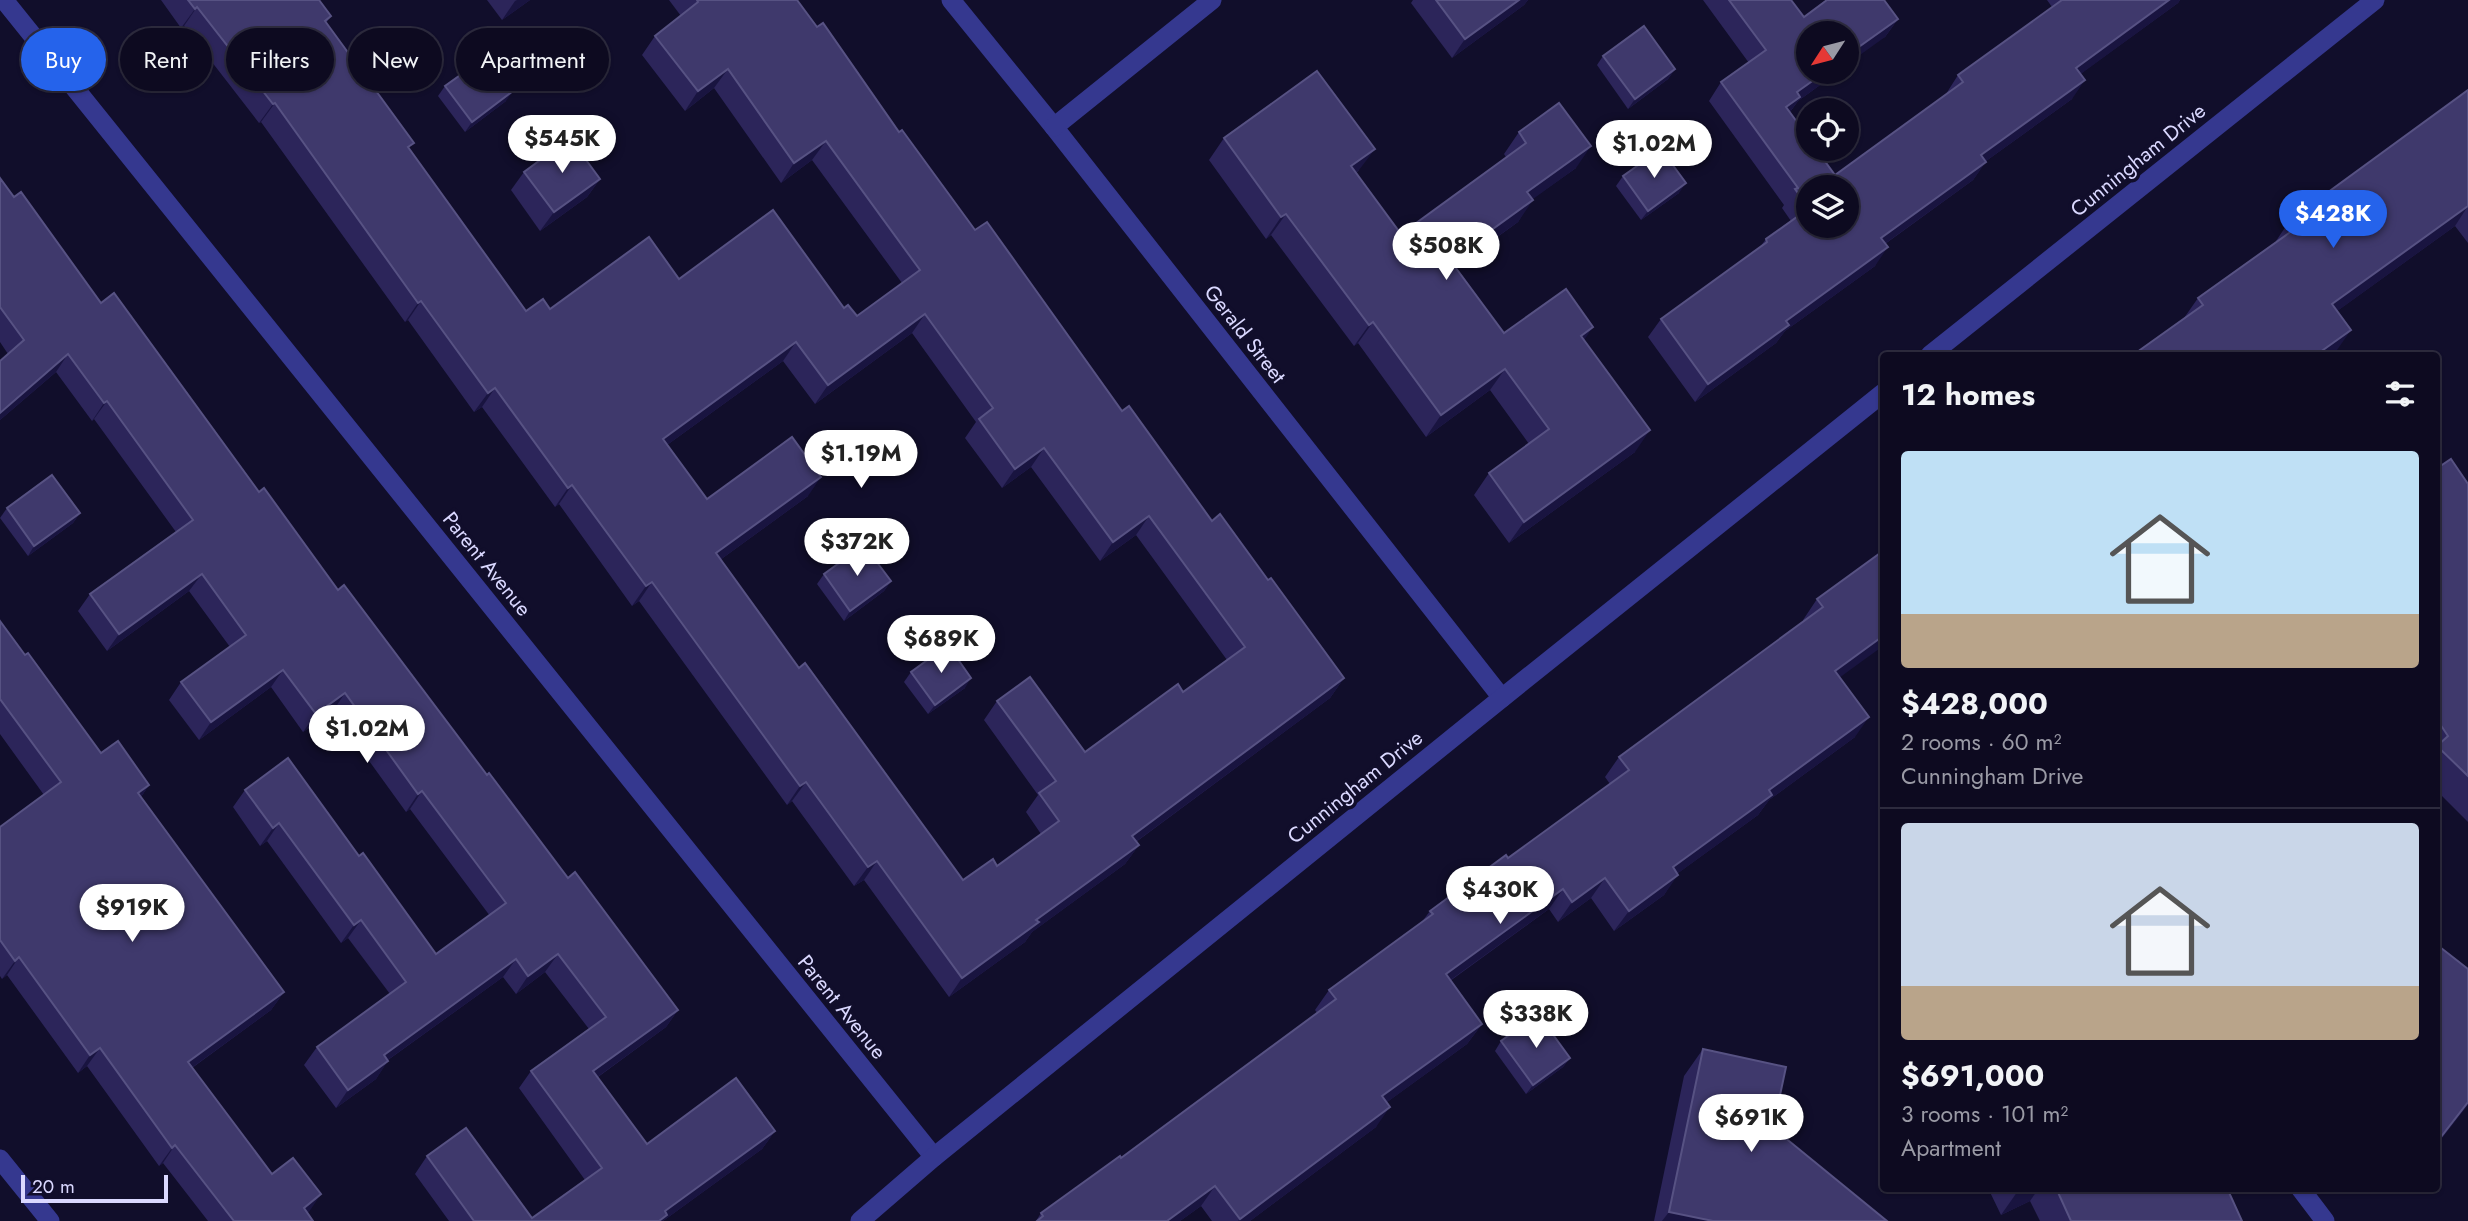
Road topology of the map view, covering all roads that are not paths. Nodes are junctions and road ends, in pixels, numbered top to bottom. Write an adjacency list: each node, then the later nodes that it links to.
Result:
1 (4, 0): 9 (street, Parent Avenue)
2 (951, 0): 5 (street, Gerald Street)
3 (1212, 0): 5 (street)
4 (2375, 0): 6 (street, Cunningham Drive)
5 (1054, 127): 8 (street, Gerald Street)
6 (1934, 352)
7 (1880, 395): 8 (street, Cunningham Drive)
8 (1502, 698): 9 (street, Cunningham Drive)
9 (934, 1157): 13 (street, Cunningham Drive)
10 (0, 1158): 12 (street)
11 (2303, 1192): 14 (street)
12 (50, 1221)
13 (860, 1221)
14 (2325, 1221)

